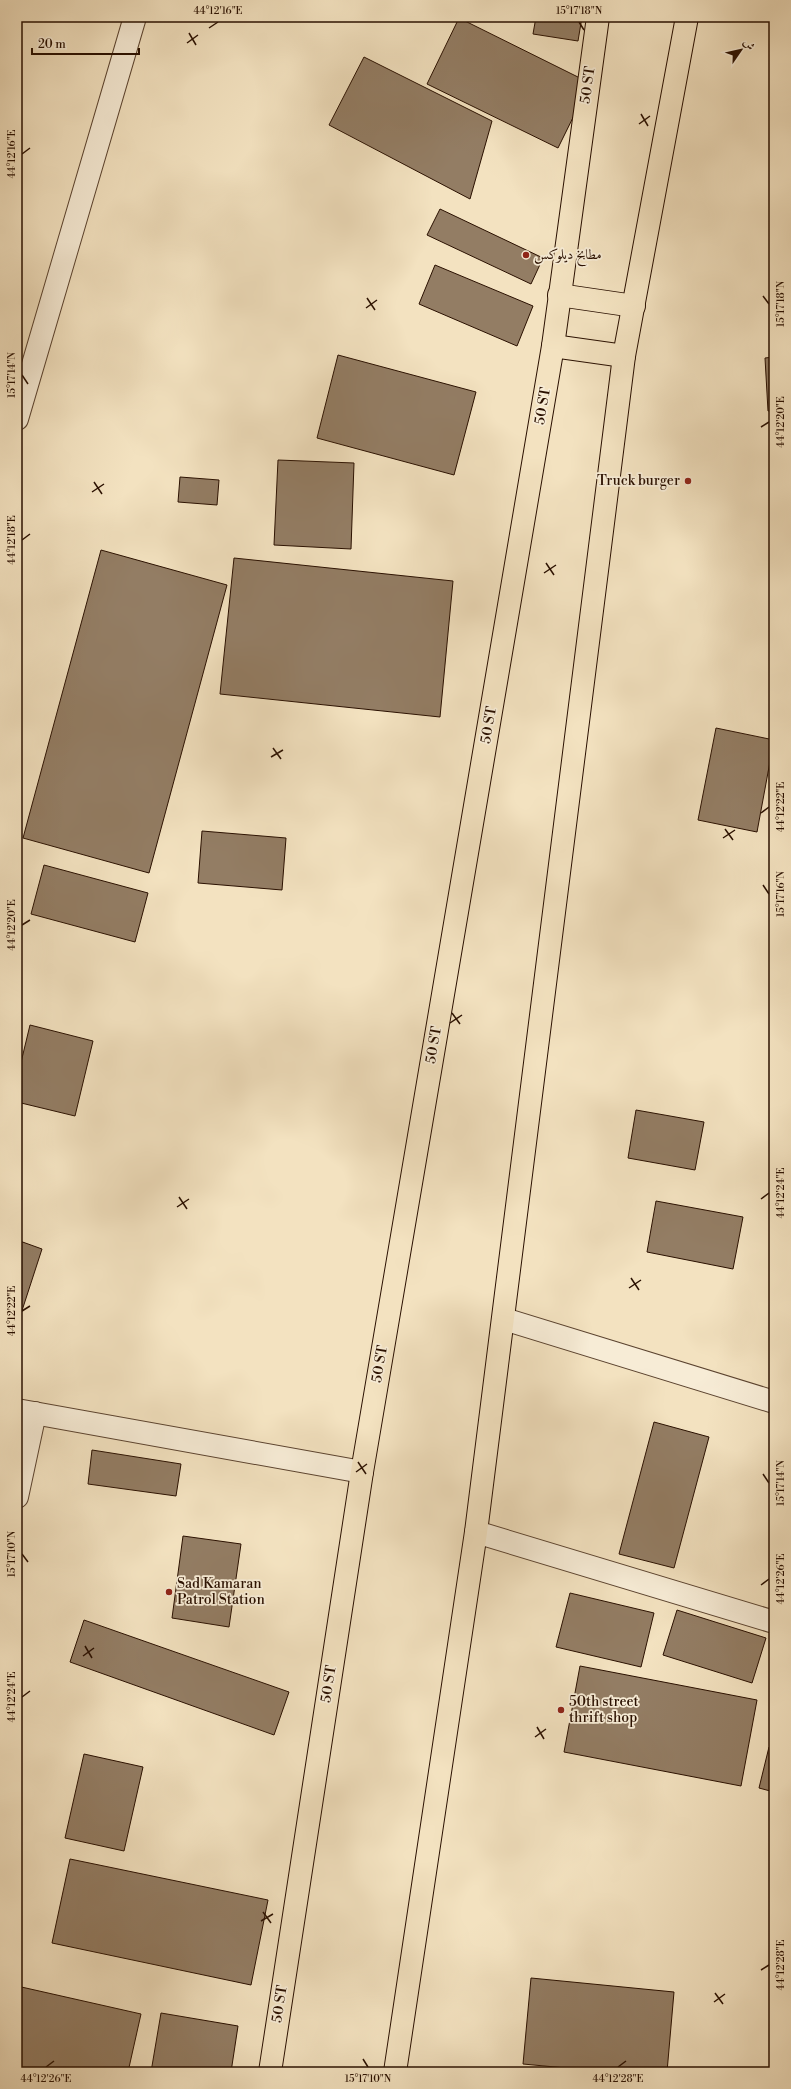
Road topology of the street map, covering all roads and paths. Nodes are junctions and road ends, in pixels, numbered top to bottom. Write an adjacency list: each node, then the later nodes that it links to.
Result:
1 (135, 17): 8 (street)
2 (598, 17): 4 (main road, 50 ST)
3 (687, 17): 5 (main road)
4 (560, 295): 5 (main road); 6 (main road, 50 ST)
5 (634, 306): 7 (main road)
6 (553, 346): 7 (main road); 13 (main road, 50 ST)
7 (624, 356): 10 (main road)
8 (25, 364): 9 (street)
9 (17, 419)
10 (504, 1319): 11 (street); 15 (main road)
11 (774, 1402)
12 (26, 1412): 13 (street); 14 (street)
13 (362, 1472): 17 (main road, 50 ST)
14 (17, 1497)
15 (476, 1532): 16 (street); 18 (main road)
16 (774, 1622)
17 (270, 2072)
18 (395, 2072)

